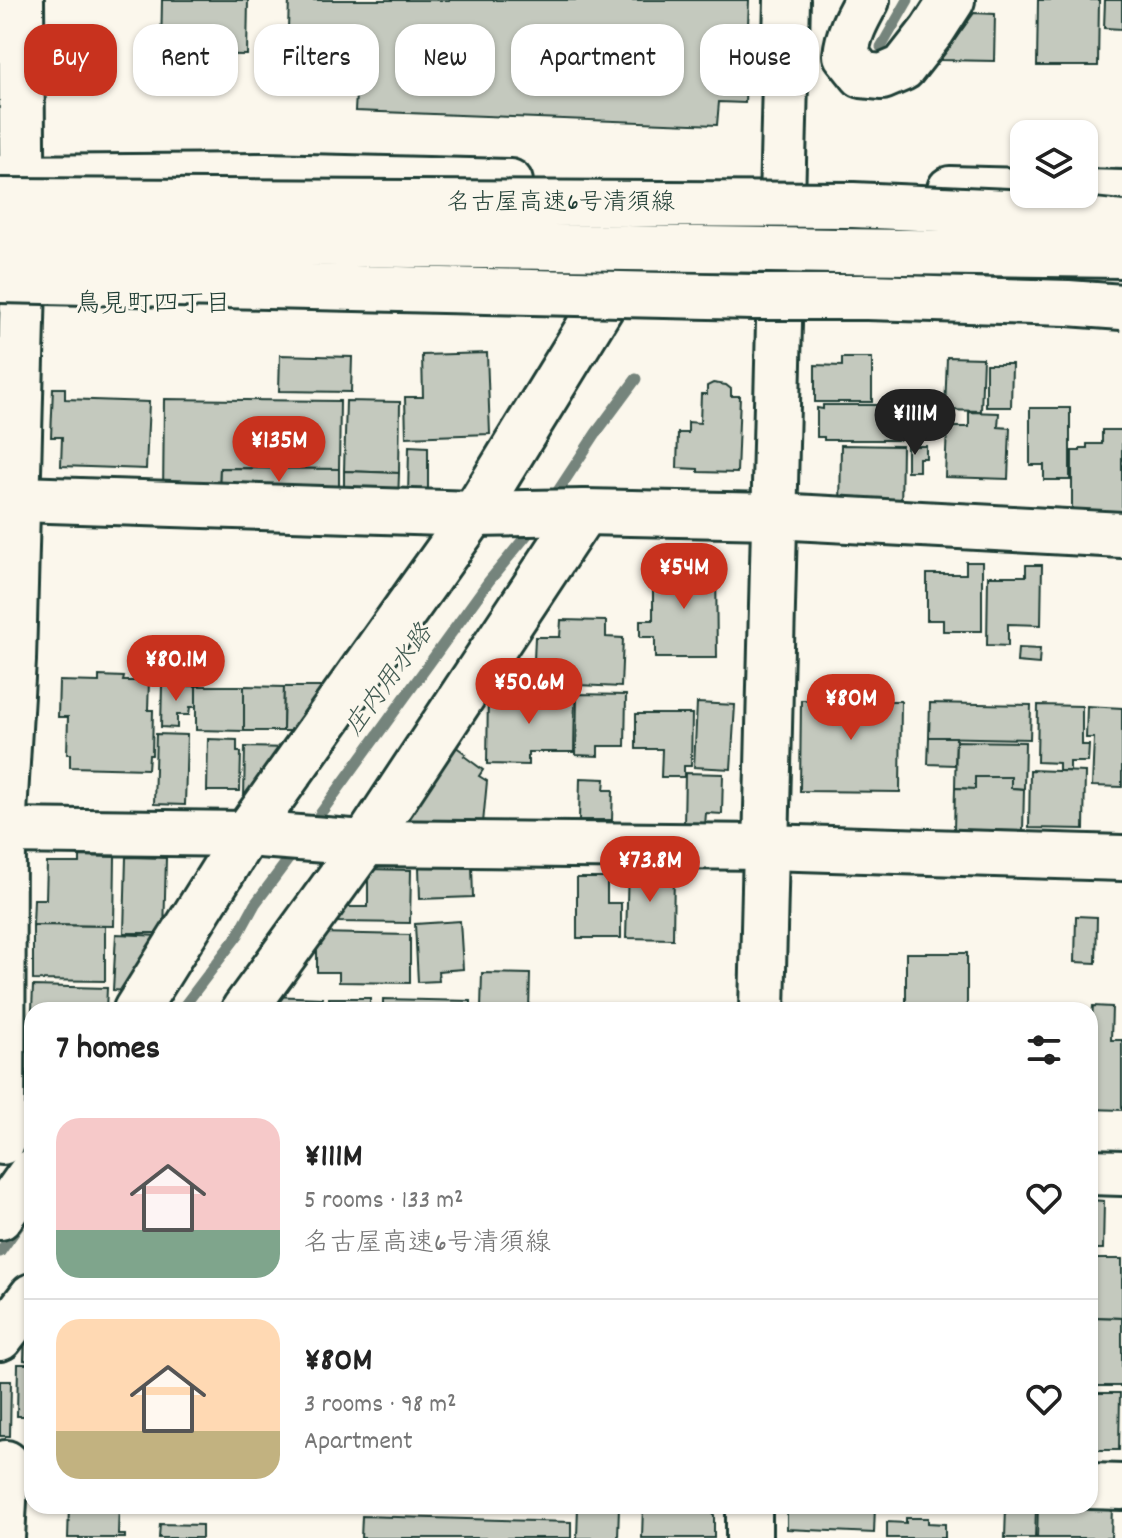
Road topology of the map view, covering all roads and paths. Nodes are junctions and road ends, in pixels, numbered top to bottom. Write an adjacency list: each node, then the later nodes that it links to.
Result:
1 (21, 0): 6 (main road)
2 (787, 0): 5 (main road)
3 (867, 0): 4 (main road)
4 (952, 0)
5 (783, 187): 6 (main road); 7 (main road); 14 (main road)
6 (9, 191): 10 (main road, 名古屋高速6号清須線, bridge); 13 (main road)
7 (1010, 191)
8 (1098, 192): 9 (main road)
9 (1122, 193)
10 (1122, 224)
11 (0, 241): 12 (main road, bridge)
12 (1122, 255)
13 (8, 283): 15 (main road, bridge); 18 (main road)
14 (780, 291): 15 (main road); 16 (main road); 21 (main road)
15 (609, 294): 17 (main road, bridge); 20 (main road)
16 (1122, 295)
17 (1122, 307)
18 (19, 499): 20 (main road); 23 (main road)
19 (584, 512): 20 (main road); 21 (main road); 25 (main road)
20 (474, 514): 24 (main road)
21 (775, 516): 22 (main road); 26 (main road)
22 (1122, 535)
23 (3, 831): 24 (main road); 31 (main road)
24 (246, 834): 25 (main road); 28 (main road)
25 (365, 843): 26 (main road); 29 (main road)
26 (766, 847): 27 (main road); 30 (main road)
27 (1122, 858)
28 (141, 1002)
29 (250, 1002)
30 (762, 1002)
31 (17, 1149): 34 (main road)
32 (1098, 1172): 33 (main road)
33 (1122, 1173)
34 (0, 1217)
35 (24, 1306): 36 (main road)
36 (0, 1338)
37 (13, 1463): 41 (main road)
38 (1098, 1486): 39 (main road)
39 (1122, 1487)
40 (749, 1514): 42 (main road)
41 (2, 1538)
42 (749, 1538)

